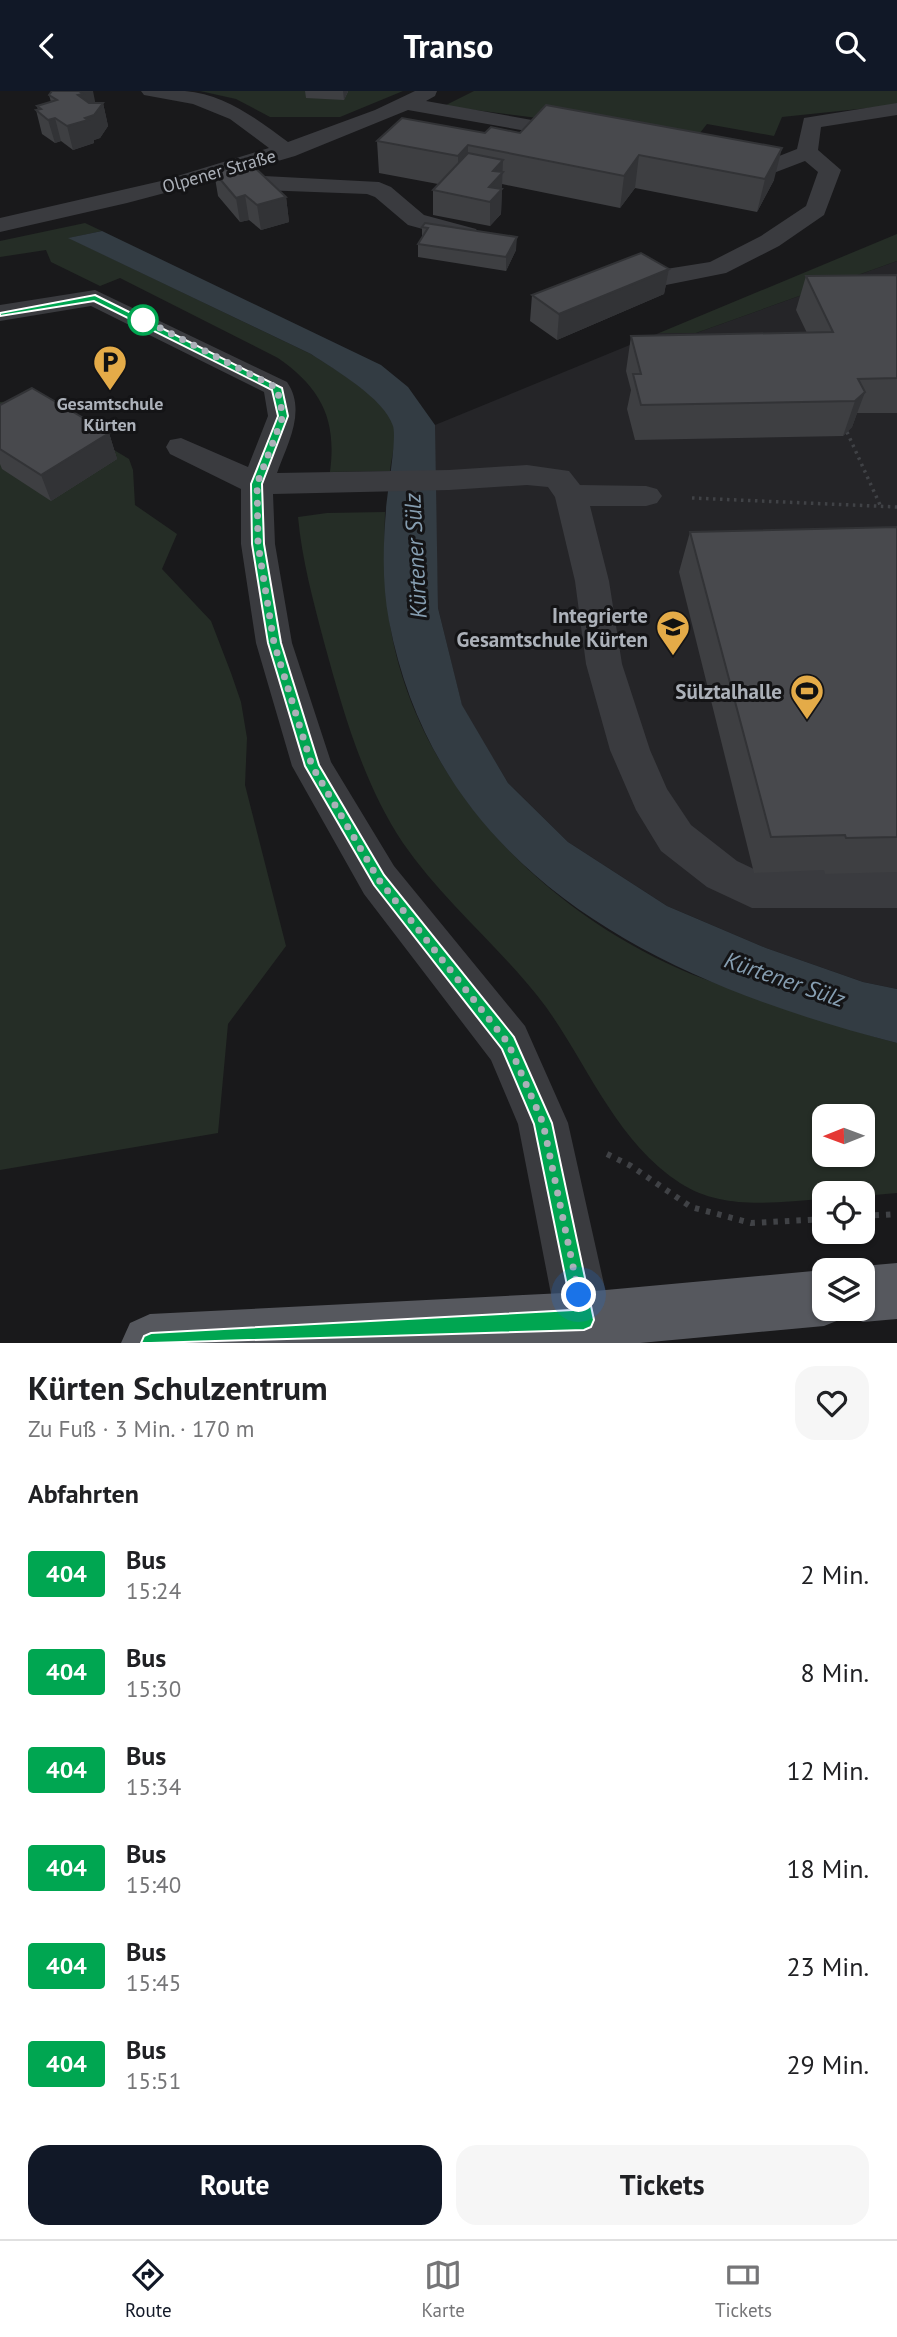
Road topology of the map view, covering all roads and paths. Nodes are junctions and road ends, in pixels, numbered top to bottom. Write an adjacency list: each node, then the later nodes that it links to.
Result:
1 (150, 91): 6 (street)
2 (430, 91): 3 (street, Olpener Straße)
3 (407, 104): 5 (street); 6 (street, Olpener Straße)
4 (897, 110): 7 (street)
5 (596, 137)
6 (287, 151): 9 (street, Olpener Straße)
7 (807, 152): 8 (street); 12 (street)
8 (704, 156)
9 (225, 169): 10 (street, Olpener Straße); 11 (street)
10 (0, 225)
11 (467, 234)
12 (629, 272)
13 (0, 313): 16 (street)
14 (847, 432): 19 (path)
15 (181, 447): 16 (street)
16 (275, 484): 17 (street); 22 (street)
17 (571, 495): 18 (street); 21 (street)
18 (646, 496): 19 (path)
19 (881, 507): 20 (path)
20 (897, 507)
21 (897, 889)
22 (543, 1123): 25 (path); 29 (street)
23 (897, 1214): 24 (path)
24 (875, 1215)
25 (812, 1220)
26 (897, 1291): 27 (main road)
27 (875, 1293)
28 (812, 1299): 29 (main road)
29 (584, 1320): 30 (main road)
30 (150, 1343)

